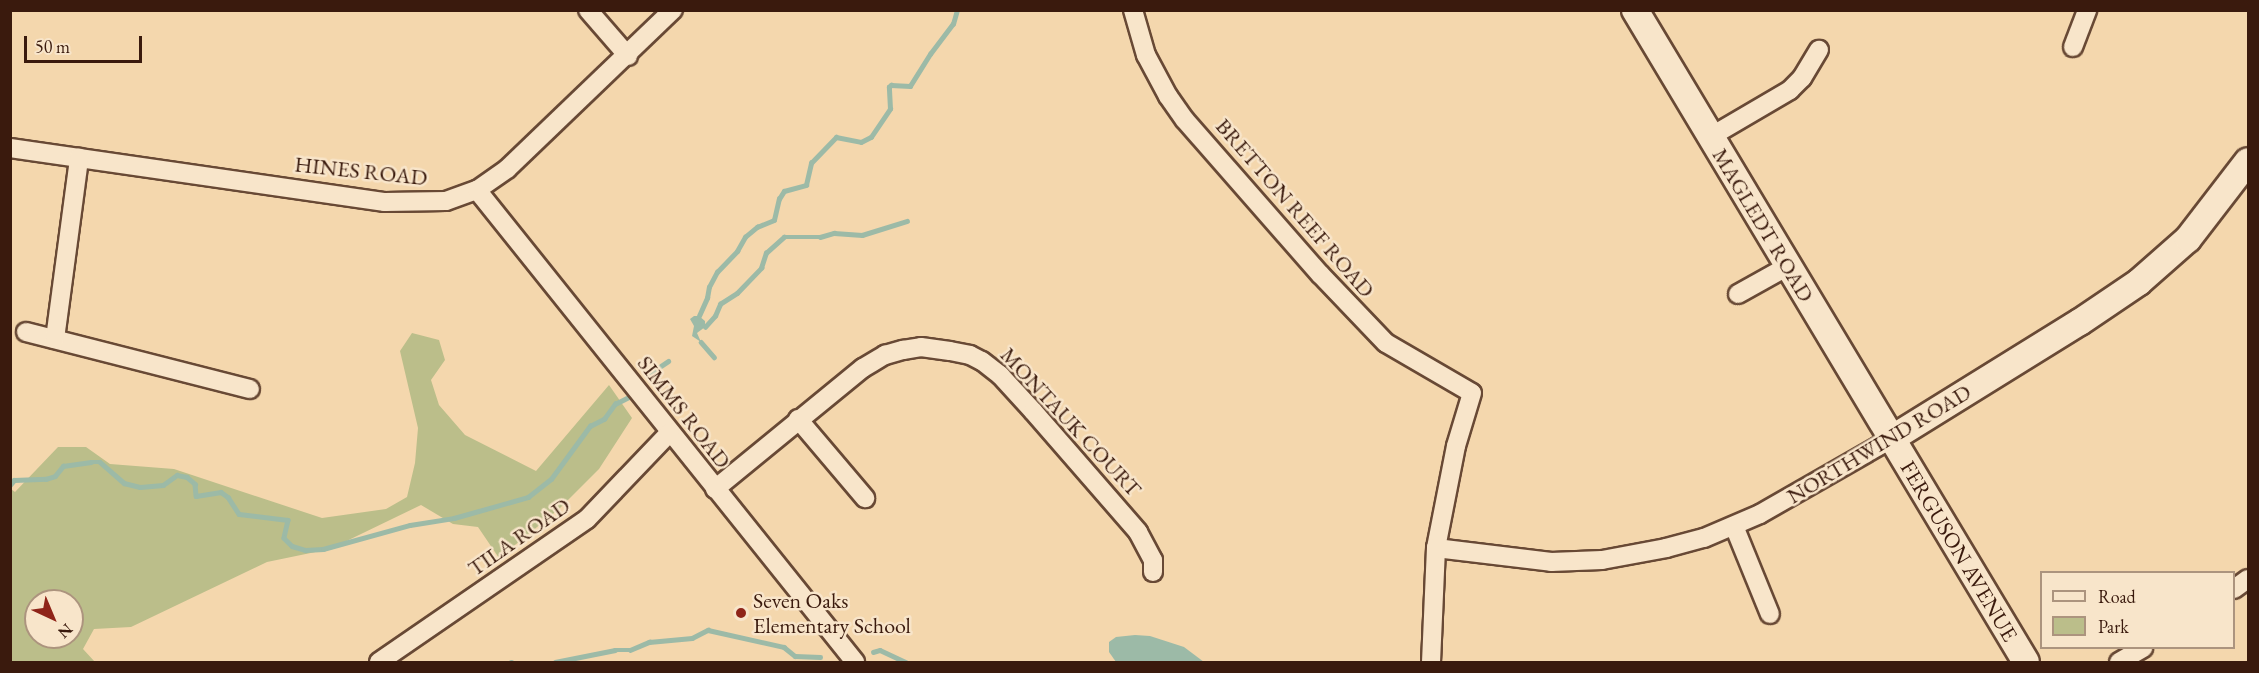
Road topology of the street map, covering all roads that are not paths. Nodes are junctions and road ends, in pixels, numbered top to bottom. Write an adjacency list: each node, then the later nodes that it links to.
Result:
1 (588, 10): 8 (street)
2 (673, 10): 8 (street, HINES ROAD)
3 (1132, 10): 25 (street, BRETTON REEF ROAD)
4 (1635, 10): 9 (street, MAGLEDT ROAD)
5 (2087, 10): 6 (street)
6 (2073, 47)
7 (1819, 50): 9 (street)
8 (628, 56): 13 (street, HINES ROAD)
9 (1710, 137): 14 (street, MAGLEDT ROAD)
10 (10, 148): 11 (street, HINES ROAD)
11 (79, 158): 13 (street, HINES ROAD); 17 (street)
12 (2248, 161): 21 (street, NORTHWIND ROAD)
13 (477, 190): 20 (street, SIMMS ROAD)
14 (1788, 266): 15 (street); 21 (street, MAGLEDT ROAD)
15 (1738, 294)
16 (26, 332): 17 (street)
17 (55, 339): 18 (street)
18 (250, 389)
19 (798, 419): 22 (street, MONTAUK COURT); 23 (street); 26 (street, MONTAUK COURT)
20 (670, 432): 22 (street, SIMMS ROAD); 31 (street, TILA ROAD)
21 (1891, 439): 24 (street, NORTHWIND ROAD); 34 (street, FERGUSON AVENUE)
22 (715, 489): 32 (street, SIMMS ROAD)
23 (865, 498)
24 (1734, 526): 25 (street, NORTHWIND ROAD); 29 (street)
25 (1436, 548): 33 (street)
26 (1154, 572)
27 (2248, 579): 28 (street)
28 (2235, 588)
29 (1770, 614)
30 (2141, 649): 35 (street)
31 (379, 663)
32 (855, 663)
33 (1431, 663)
34 (2026, 663)
35 (2119, 663)

